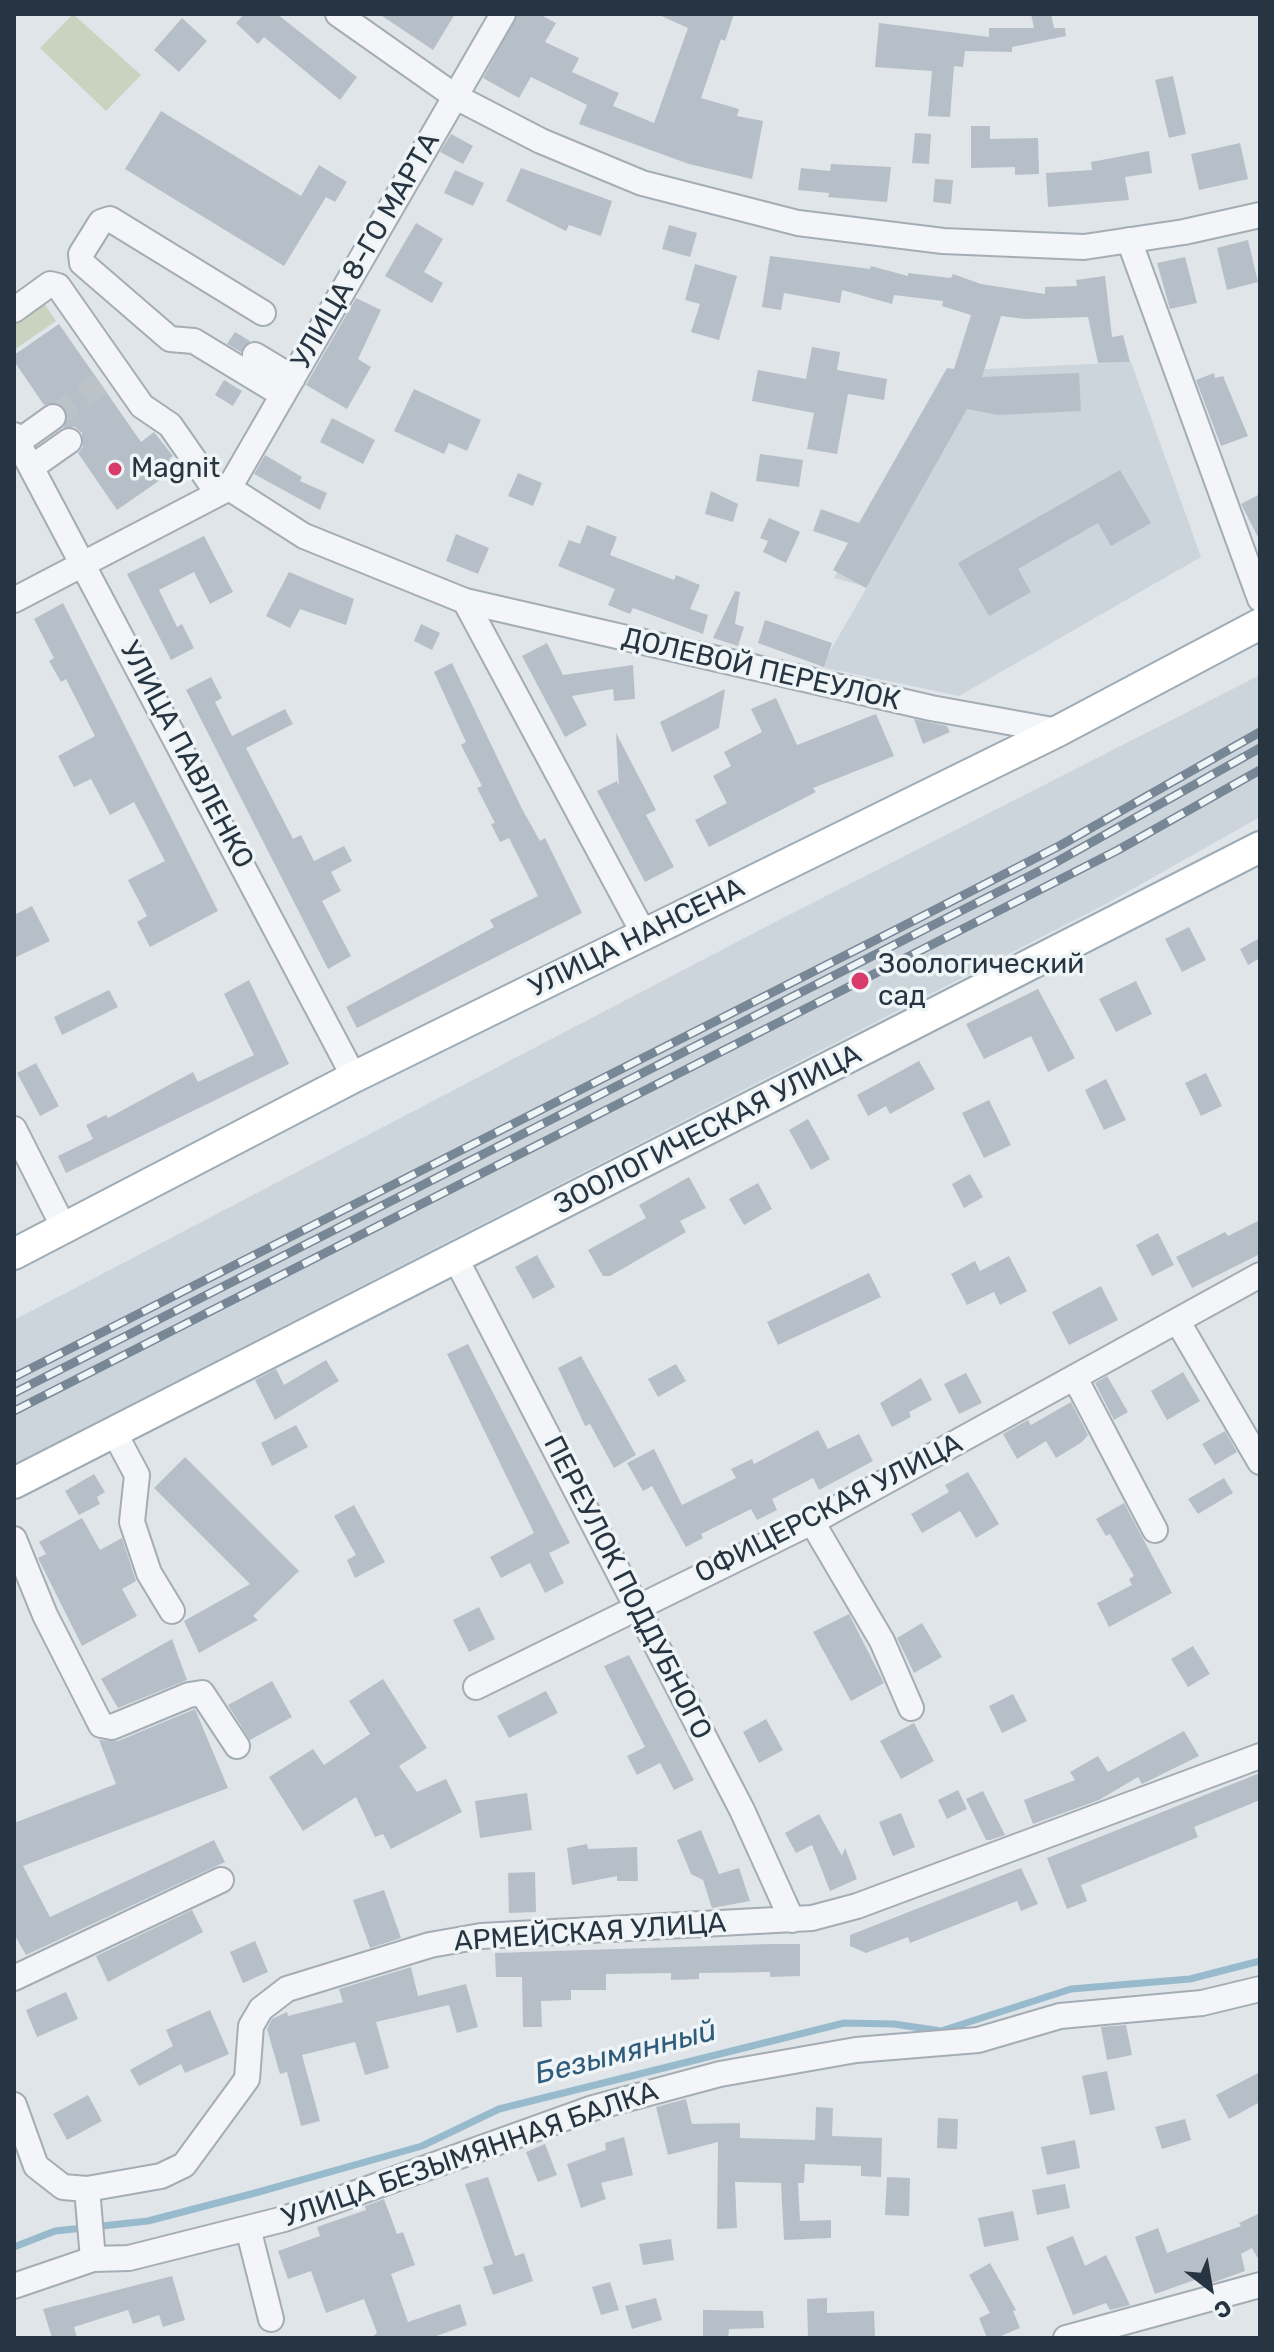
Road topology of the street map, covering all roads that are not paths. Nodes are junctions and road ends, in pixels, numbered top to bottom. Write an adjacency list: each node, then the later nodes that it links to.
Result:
1 (338, 14): 3 (street)
2 (503, 14): 3 (street, УЛИЦА 8-ГО МАРТА)
3 (456, 97): 5 (street); 9 (street, УЛИЦА 8-ГО МАРТА)
4 (1260, 215): 5 (street)
5 (1129, 240): 16 (street)
6 (14, 310): 14 (street)
7 (263, 313): 9 (street)
8 (255, 355): 9 (street)
9 (288, 386): 14 (street, УЛИЦА 8-ГО МАРТА)
10 (53, 417): 11 (street)
11 (16, 438): 13 (street, УЛИЦА ПАВЛЕНКО)
12 (69, 441): 13 (street)
13 (32, 467): 15 (street, УЛИЦА ПАВЛЕНКО)
14 (224, 491): 15 (street); 18 (street, ДОЛЕВОЙ ПЕРЕУЛОК)
15 (85, 564): 17 (street); 23 (street, УЛИЦА ПАВЛЕНКО)
16 (1260, 599)
17 (14, 600)
18 (465, 601): 20 (street, ДОЛЕВОЙ ПЕРЕУЛОК); 22 (street)
19 (1260, 624): 20 (main road, УЛИЦА НАНСЕНА)
20 (1058, 731): 22 (main road, УЛИЦА НАНСЕНА)
21 (1260, 847): 27 (main road, ЗООЛОГИЧЕСКАЯ УЛИЦА)
22 (644, 934): 23 (main road, УЛИЦА НАНСЕНА)
23 (354, 1077): 25 (main road, УЛИЦА НАНСЕНА)
24 (14, 1129): 25 (street)
25 (64, 1228): 26 (main road, УЛИЦА НАНСЕНА)
26 (14, 1254)
27 (456, 1259): 31 (main road, ЗООЛОГИЧЕСКАЯ УЛИЦА); 37 (street, ПЕРЕУЛОК ПОДДУБНОГО)
28 (1260, 1275): 29 (street, ОФИЦЕРСКАЯ УЛИЦА)
29 (1178, 1322): 30 (street, ОФИЦЕРСКАЯ УЛИЦА); 32 (street)
30 (1075, 1378): 34 (street, ОФИЦЕРСКАЯ УЛИЦА); 35 (street)
31 (114, 1432): 33 (main road); 38 (street)
32 (1260, 1462)
33 (14, 1483)
34 (812, 1522): 37 (street, ОФИЦЕРСКАЯ УЛИЦА); 40 (street)
35 (1155, 1530)
36 (14, 1539): 41 (street)
37 (638, 1607): 39 (street, ОФИЦЕРСКАЯ УЛИЦА); 44 (street, ПЕРЕУЛОК ПОДДУБНОГО)
38 (172, 1611)
39 (476, 1687)
40 (911, 1708)
41 (237, 1746)
42 (1260, 1756): 44 (street, АРМЕЙСКАЯ УЛИЦА)
43 (221, 1880): 45 (street)
44 (792, 1920): 48 (street, АРМЕЙСКАЯ УЛИЦА)
45 (14, 1978)
46 (1260, 1989): 49 (street, УЛИЦА БЕЗЫМЯННАЯ БАЛКА)
47 (14, 2105): 48 (street, АРМЕЙСКАЯ УЛИЦА)
48 (89, 2200): 50 (street)
49 (248, 2228): 50 (street, УЛИЦА БЕЗЫМЯННАЯ БАЛКА); 53 (street)
50 (93, 2259): 52 (street, УЛИЦА БЕЗЫМЯННАЯ БАЛКА)
51 (1260, 2285): 54 (street)
52 (14, 2286)
53 (271, 2319)
54 (1066, 2338)

